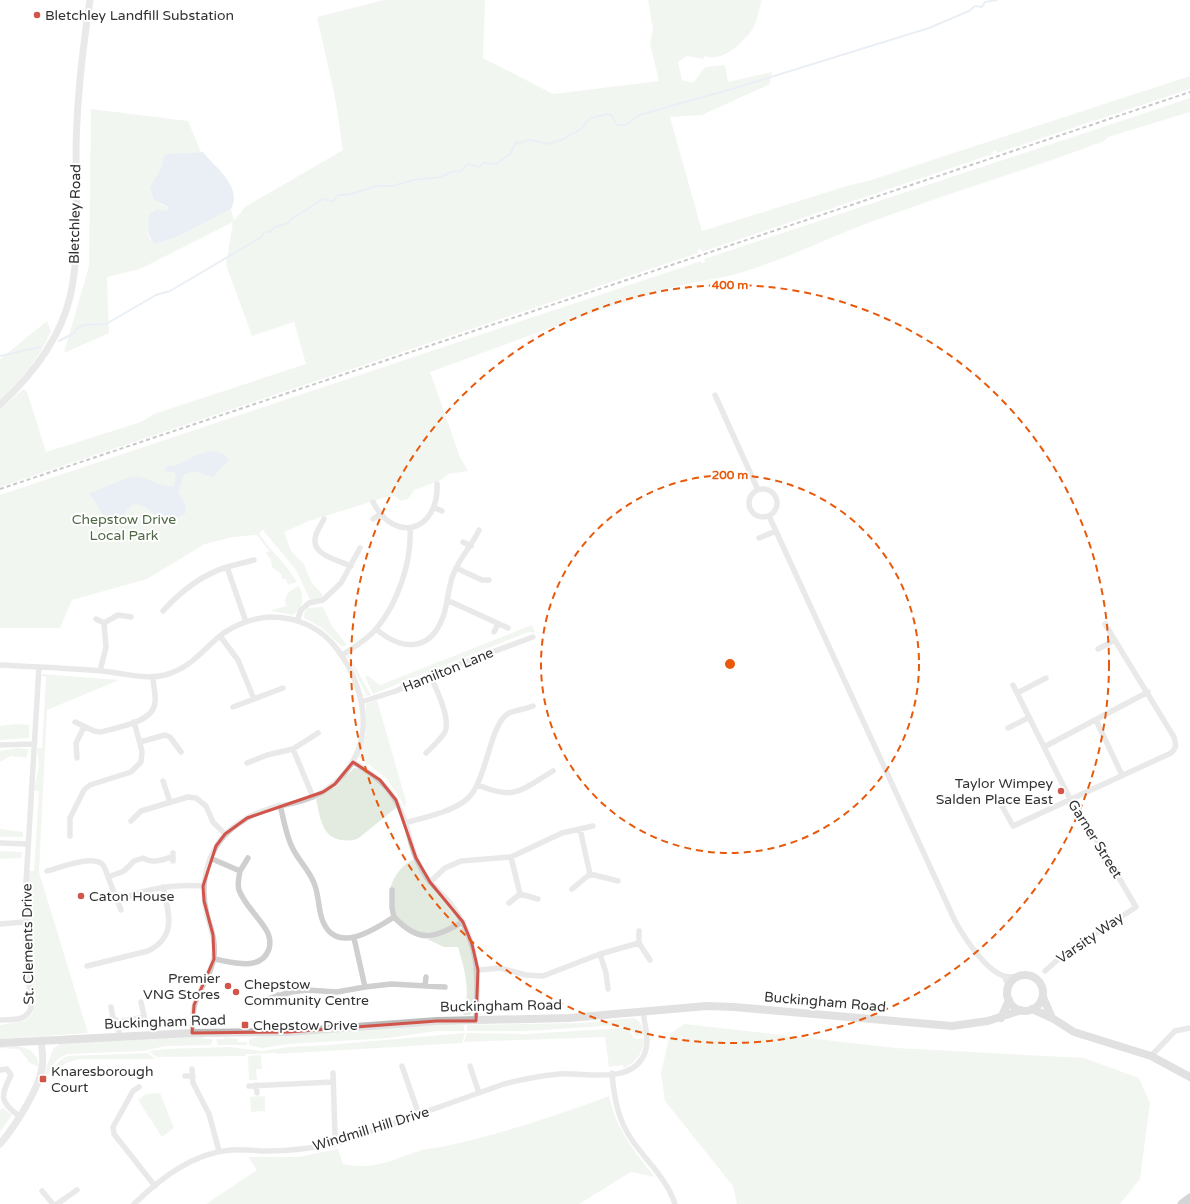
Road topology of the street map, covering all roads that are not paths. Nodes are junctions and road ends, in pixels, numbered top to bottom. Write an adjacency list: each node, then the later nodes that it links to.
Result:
1 (90, 0): 3 (street, Bletchley Road)
2 (715, 395): 5 (street)
3 (0, 405)
4 (437, 484): 7 (street)
5 (758, 490): 10 (street); 10 (street)
6 (373, 502): 9 (street)
7 (435, 508): 8 (street); 13 (street)
8 (442, 511)
9 (380, 514): 12 (street); 13 (street)
10 (769, 516): 15 (street)
11 (324, 519): 21 (street)
12 (373, 519)
13 (410, 528): 35 (street)
14 (479, 530): 18 (street)
15 (776, 530): 16 (street); 123 (street)
16 (759, 538)
17 (463, 542): 18 (street)
18 (471, 546): 23 (street)
19 (360, 548): 21 (street)
20 (254, 560): 22 (street)
21 (351, 566): 29 (street)
22 (227, 567): 26 (street); 30 (street)
23 (456, 568): 24 (street); 25 (street)
24 (489, 580)
25 (447, 600): 32 (street); 35 (street)
26 (163, 611)
27 (131, 617): 31 (street)
28 (96, 619): 31 (street)
29 (297, 621): 30 (street); 41 (street)
30 (246, 622): 37 (street)
31 (104, 623): 44 (street)
32 (498, 624): 34 (street); 36 (street)
33 (1105, 624): 39 (street)
34 (508, 628)
35 (376, 629): 41 (street)
36 (494, 632)
37 (220, 636): 46 (street); 52 (street)
38 (533, 637): 45 (street, Hamilton Lane)
39 (1115, 640): 40 (street); 50 (street)
40 (1098, 649)
41 (342, 655): 53 (street)
42 (0, 665): 43 (street)
43 (39, 667): 44 (street); 64 (street, St. Clements Drive)
44 (100, 671): 46 (street)
45 (430, 675): 53 (street, Hamilton Lane); 69 (street)
46 (152, 677): 59 (street)
47 (1046, 678): 51 (street)
48 (1013, 685): 51 (street, Garner Street)
49 (282, 688): 52 (street)
50 (1148, 692): 57 (street); 74 (street)
51 (1016, 693): 56 (street, Garner Street)
52 (254, 699): 55 (street)
53 (362, 702): 71 (street)
54 (533, 706): 76 (street)
55 (234, 707)
56 (1028, 718): 61 (street); 66 (street, Garner Street)
57 (1096, 720): 66 (street); 74 (street)
58 (75, 722): 60 (street)
59 (134, 722): 60 (street); 63 (street)
60 (84, 726): 70 (street)
61 (1008, 728)
62 (318, 733): 67 (street)
63 (140, 742): 68 (street); 87 (street)
64 (34, 744): 65 (street); 89 (street, St. Clements Drive)
65 (0, 745)
66 (1044, 747): 78 (street, Garner Street)
67 (292, 749): 72 (street); 77 (street)
68 (181, 752)
69 (426, 753)
70 (77, 758)
71 (353, 762): 77 (street); 83 (street)
72 (247, 763)
73 (553, 770): 76 (street)
74 (1122, 774): 78 (street)
75 (163, 781): 79 (street)
76 (478, 785): 83 (street)
77 (313, 797): 80 (street)
78 (1071, 800): 81 (street); 108 (street, Garner Street)
79 (170, 802): 82 (street); 86 (street)
80 (280, 805): 86 (street); 115 (street)
81 (1002, 806)
82 (131, 821)
83 (406, 824): 99 (street)
84 (593, 826): 85 (street)
85 (580, 829): 91 (street); 96 (street)
86 (226, 834): 92 (street)
87 (70, 836)
88 (0, 843): 89 (street)
89 (28, 844): 111 (street, St. Clements Drive)
90 (173, 857): 97 (street)
91 (511, 857): 99 (street); 104 (street)
92 (210, 858): 95 (street); 100 (street)
93 (248, 858): 95 (street)
94 (47, 871): 97 (street)
95 (240, 871): 118 (street)
96 (590, 874): 98 (street); 103 (street)
97 (108, 877): 106 (street)
98 (618, 881)
99 (430, 882): 112 (street)
100 (204, 886): 101 (street); 118 (street)
101 (163, 887): 106 (street); 120 (street)
102 (392, 890): 110 (street)
103 (572, 890)
104 (520, 894): 105 (street); 107 (street)
105 (538, 899)
106 (118, 901): 109 (street)
107 (509, 903)
108 (1136, 907): 122 (street, Varsity Way)
109 (121, 910)
110 (394, 917): 112 (street); 115 (street)
111 (25, 922): 113 (street); 144 (street, St. Clements Drive)
112 (463, 922): 121 (street)
113 (0, 924)
114 (638, 931): 116 (street)
115 (354, 938): 127 (street)
116 (639, 943): 117 (street); 119 (street)
117 (600, 954): 121 (street); 130 (street)
118 (214, 959): 149 (street)
119 (650, 960)
120 (87, 966)
121 (478, 970): 145 (street)
122 (1045, 971)
123 (1004, 976): 125 (street); 129 (street)
124 (426, 977): 126 (street)
125 (1017, 978): 129 (main road); 132 (main road)
126 (425, 986): 127 (street); 128 (street)
127 (365, 987): 131 (street)
128 (445, 987)
129 (1009, 987): 134 (main road)
130 (608, 988)
131 (278, 995): 133 (street); 136 (street)
132 (1042, 997): 138 (main road); 143 (main road)
133 (268, 999)
134 (1009, 1000): 139 (main road); 142 (main road)
135 (141, 1002): 141 (street)
136 (280, 1004)
137 (111, 1007): 146 (street)
138 (1032, 1009): 139 (main road); 143 (main road)
139 (1021, 1010): 142 (main road, Buckingham Road)
140 (643, 1012): 142 (main road, Buckingham Road); 145 (main road, Buckingham Road); 159 (street, Windmill Hill Drive)
141 (144, 1017): 146 (street); 147 (street)
142 (1000, 1018)
143 (1052, 1018): 153 (main road)
144 (0, 1020)
145 (476, 1021): 149 (main road, Buckingham Road)
146 (118, 1022): 150 (street)
147 (146, 1025)
148 (1190, 1028): 153 (street)
149 (192, 1033): 150 (main road, Buckingham Road)
150 (119, 1036): 151 (main road, Buckingham Road)
151 (40, 1040): 152 (main road, Buckingham Road); 170 (street)
152 (0, 1043)
153 (1151, 1056): 162 (main road)
154 (402, 1066): 169 (street)
155 (470, 1066): 168 (street)
156 (192, 1069): 161 (street)
157 (0, 1070): 170 (street)
158 (333, 1073): 163 (street)
159 (612, 1073): 168 (street, Windmill Hill Drive); 181 (street)
160 (184, 1076): 161 (street)
161 (193, 1076): 173 (street)
162 (1190, 1077)
163 (333, 1082): 164 (street); 171 (street)
164 (256, 1085): 165 (street); 167 (street)
165 (249, 1086)
166 (138, 1087): 174 (street)
167 (257, 1093)
168 (479, 1093): 169 (street, Windmill Hill Drive)
169 (419, 1115): 171 (street, Windmill Hill Drive)
170 (19, 1116): 172 (street)
171 (338, 1143): 173 (street, Windmill Hill Drive)
172 (0, 1144)
173 (219, 1152): 174 (street, Windmill Hill Drive)
174 (155, 1186): 180 (street, Windmill Hill Drive)
175 (42, 1190): 178 (street)
176 (77, 1190): 179 (street)
177 (1190, 1198): 182 (highway)
178 (53, 1204)
179 (57, 1204)
180 (134, 1204)
181 (675, 1204)
182 (1182, 1204)

